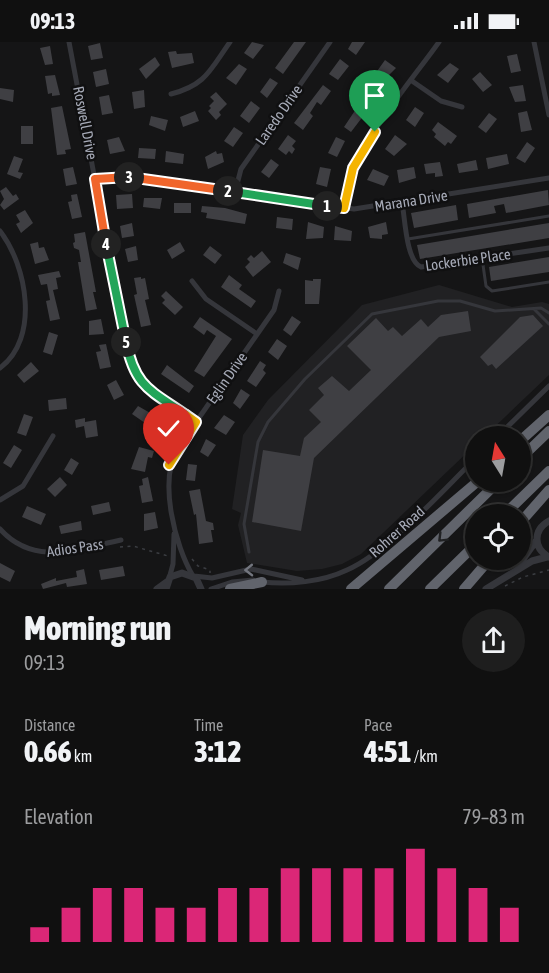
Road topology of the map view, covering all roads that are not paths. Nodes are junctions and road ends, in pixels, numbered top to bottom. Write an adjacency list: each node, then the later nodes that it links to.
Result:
1 (69, 42): 11 (street, Roswell Drive)
2 (230, 42): 7 (street)
3 (330, 42): 12 (street, Laredo Drive)
4 (438, 42): 6 (street)
5 (534, 42): 9 (street)
6 (412, 81): 8 (street); 14 (street)
7 (171, 94)
8 (462, 107)
9 (549, 115)
10 (549, 178): 13 (street, Marana Drive)
11 (95, 179): 12 (street, Marana Drive); 30 (street, Roswell Drive)
12 (235, 192): 14 (street, Marana Drive)
13 (402, 202): 14 (street, Marana Drive); 17 (street, Lockerbie Place)
14 (344, 208)
15 (549, 216): 17 (lane)
16 (0, 231): 27 (street)
17 (408, 239): 19 (street, Lockerbie Place)
18 (549, 248): 19 (street, Lockerbie Place)
19 (482, 258): 21 (lane)
20 (192, 281): 26 (street)
21 (549, 282)
22 (279, 291): 26 (street, Eglin Drive)
23 (534, 309): 24 (lane); 25 (lane); 49 (lane)
24 (549, 313)
25 (549, 324)
26 (257, 334): 30 (street, Eglin Drive)
27 (0, 368)
28 (549, 386): 31 (street)
29 (549, 415): 32 (highway)
30 (196, 422): 46 (street, Eglin Drive)
31 (508, 426)
32 (531, 431)
33 (549, 431): 35 (highway)
34 (53, 436): 41 (street)
35 (531, 448)
36 (465, 468): 56 (street, Rohrer Road)
37 (549, 471): 42 (highway)
38 (549, 490): 43 (highway)
39 (465, 492): 63 (highway)
40 (488, 492): 64 (highway, one-way to 64)
41 (0, 500)
42 (515, 504)
43 (531, 510)
44 (549, 521): 47 (street)
45 (0, 529): 48 (street, Adios Pass)
46 (174, 534): 54 (street, Eglin Drive); 55 (street, Eglin Drive)
47 (537, 541): 51 (street); 53 (street)
48 (121, 544)
49 (249, 552)
50 (465, 555): 65 (highway)
51 (548, 557): 53 (street)
52 (480, 570): 66 (highway)
53 (512, 572): 67 (street)
54 (193, 576): 55 (street); 56 (street, Rohrer Road, one-way to 54); 60 (street)
55 (168, 580): 58 (street); 59 (street)
56 (304, 580): 57 (street, Rohrer Road)
57 (262, 582): 61 (street, Rohrer Road); 62 (highway)
58 (157, 589)
59 (166, 589)
60 (201, 589)
61 (211, 589)
62 (230, 589)
63 (351, 589)
64 (389, 589)
65 (430, 589)
66 (464, 589)
67 (486, 589)

